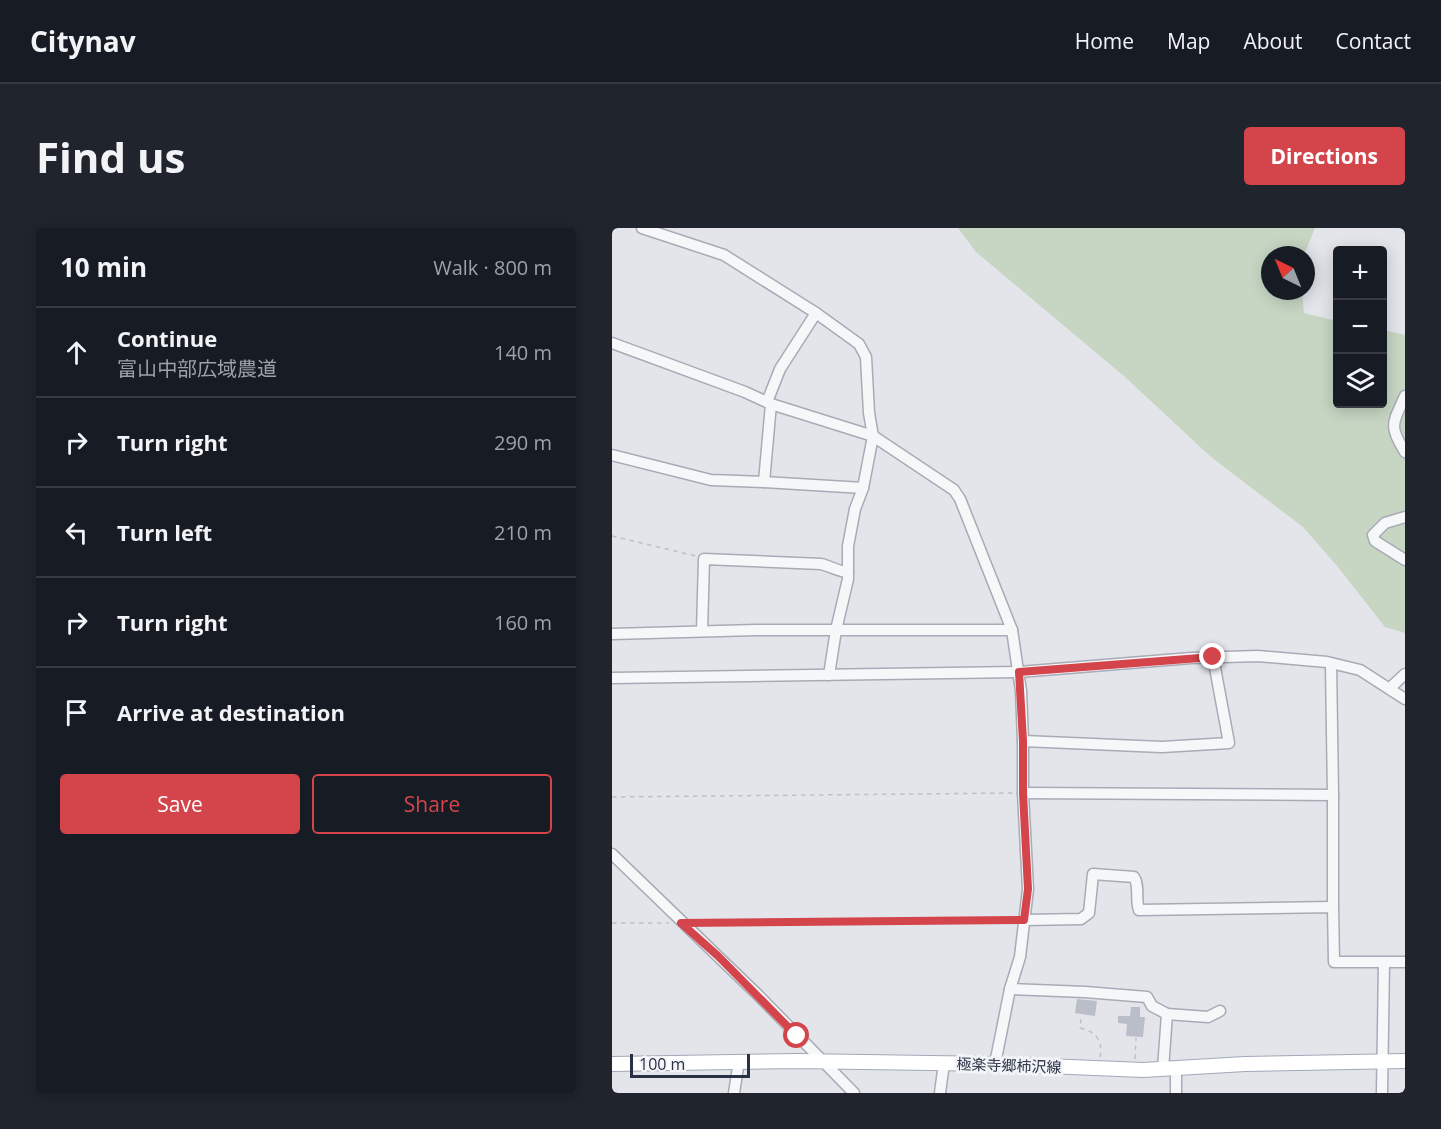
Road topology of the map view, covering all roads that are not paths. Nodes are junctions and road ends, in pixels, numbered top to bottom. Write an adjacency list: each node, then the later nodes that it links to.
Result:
1 (642, 228): 2 (street)
2 (816, 313): 5 (street); 6 (street)
3 (612, 343): 5 (street)
4 (1405, 396): 7 (street)
5 (769, 403): 6 (street); 9 (street)
6 (873, 436): 10 (street); 15 (street)
7 (1405, 452)
8 (612, 455): 9 (street)
9 (764, 482): 10 (street)
10 (863, 488): 13 (street)
11 (1405, 517): 12 (street)
12 (1405, 560)
13 (848, 572): 14 (street); 16 (street)
14 (836, 630): 15 (street); 16 (street); 22 (street)
15 (1012, 630): 20 (street)
16 (702, 631): 17 (street)
17 (612, 634)
18 (1213, 657): 19 (street); 20 (street); 26 (street)
19 (1331, 664): 24 (street); 28 (street)
20 (1019, 672): 22 (street); 26 (street)
21 (1405, 674): 24 (street)
22 (829, 675): 23 (street)
23 (612, 678)
24 (1390, 688): 25 (street)
25 (1405, 699)
26 (1023, 741): 27 (street)
27 (1023, 793): 28 (street); 31 (street)
28 (1333, 795): 30 (street)
29 (612, 854): 38 (street)
30 (1333, 907): 31 (street); 32 (street)
31 (1024, 920): 34 (street)
32 (1384, 962): 33 (street); 41 (street)
33 (1405, 962)
34 (1010, 989): 36 (street); 43 (street)
35 (1220, 1011): 36 (street)
36 (1167, 1014): 44 (street)
37 (738, 1060): 38 (main road, 極楽寺郷柿沢線); 42 (main road, 極楽寺郷柿沢線); 45 (street)
38 (824, 1061): 40 (main road, 極楽寺郷柿沢線); 46 (street)
39 (1405, 1061): 41 (main road, 極楽寺郷柿沢線)
40 (944, 1063): 43 (main road, 極楽寺郷柿沢線); 47 (street)
41 (1384, 1063): 44 (main road, 極楽寺郷柿沢線); 49 (street)
42 (612, 1064)
43 (995, 1064): 44 (main road, 極楽寺郷柿沢線)
44 (1169, 1068): 48 (street)
45 (734, 1093)
46 (854, 1093)
47 (940, 1093)
48 (1176, 1093)
49 (1382, 1093)

